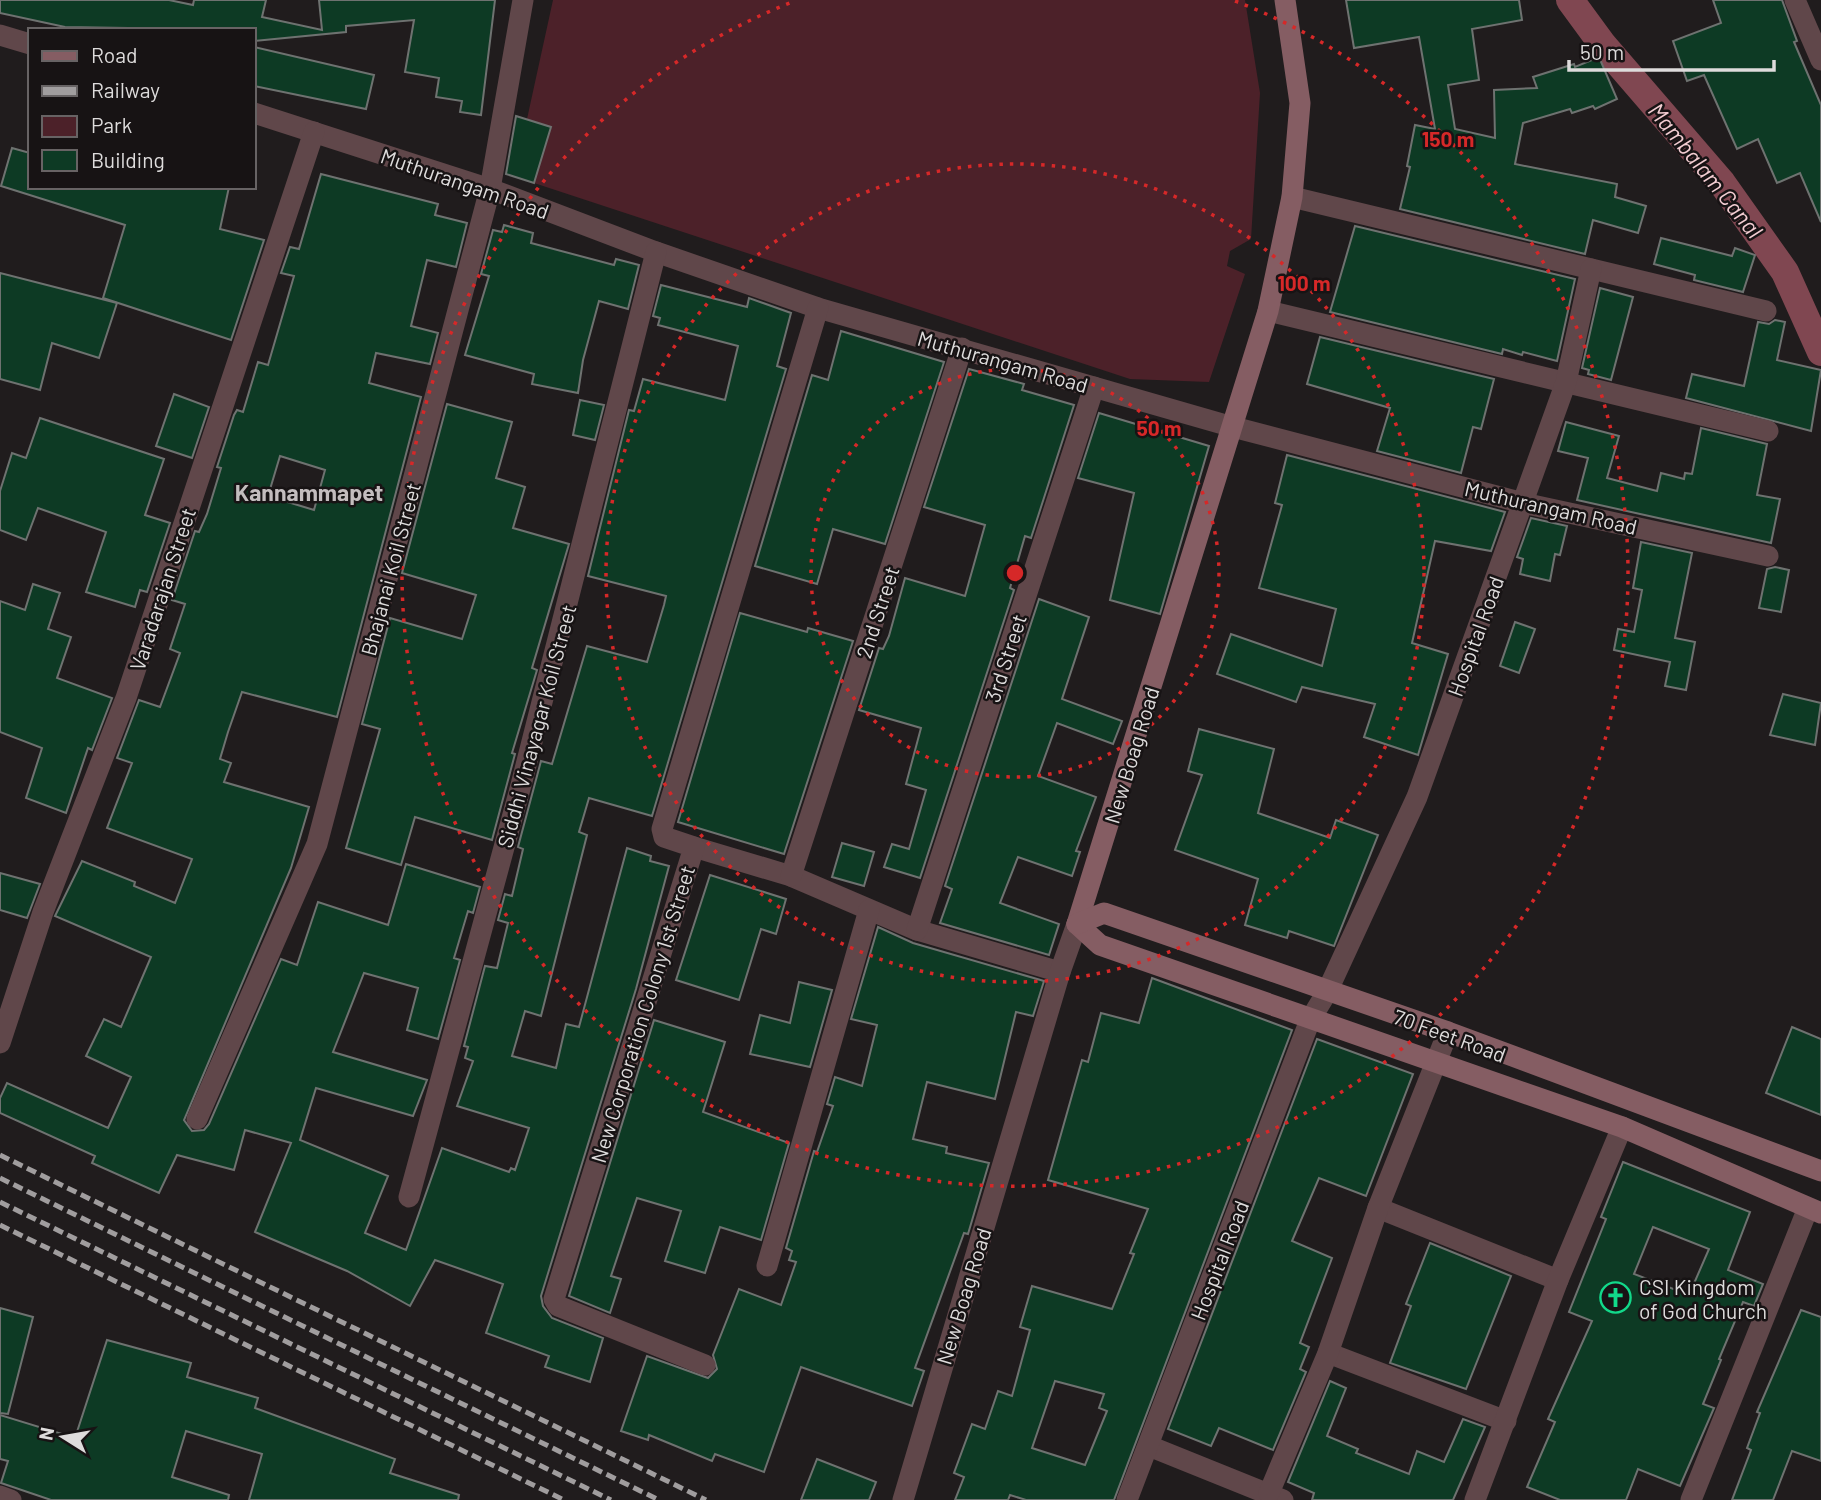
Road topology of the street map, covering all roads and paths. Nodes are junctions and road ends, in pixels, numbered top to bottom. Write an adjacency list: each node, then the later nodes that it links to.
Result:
1 (523, 0): 9 (street, Bhajanai Koil Street)
2 (1285, 0): 10 (main road, New Boag Road)
3 (1795, 0): 6 (street)
4 (0, 35): 5 (street)
5 (28, 43)
6 (1821, 60)
7 (256, 114): 8 (street, Muthurangam Road)
8 (314, 132): 9 (street, Muthurangam Road); 32 (street, Varadarajan Street)
9 (490, 189): 11 (street, Muthurangam Road); 34 (street, Bhajanai Koil Street)
10 (1292, 197): 12 (street); 14 (main road, New Boag Road)
11 (656, 252): 13 (street, Muthurangam Road); 37 (street, Siddhi Vinayagar Koil Street)
12 (1591, 269): 15 (street); 17 (street, Hospital Road)
13 (818, 308): 16 (street, Muthurangam Road); 23 (street, New Corporation Colony 1st Street)
14 (1268, 311): 17 (street); 19 (main road, New Boag Road)
15 (1766, 311)
16 (962, 348): 18 (street, Muthurangam Road); 24 (street, 2nd Street)
17 (1566, 382): 20 (street); 21 (street, Hospital Road)
18 (1094, 387): 19 (street, Muthurangam Road); 27 (street, 3rd Street)
19 (1233, 427): 21 (street, Muthurangam Road); 26 (main road, New Boag Road)
20 (1768, 431)
21 (1523, 503): 22 (street, Muthurangam Road); 29 (street, Hospital Road)
22 (1768, 556)
23 (694, 847): 24 (street); 43 (street, New Corporation Colony 1st Street)
24 (791, 876): 25 (street)
25 (869, 910): 27 (street); 40 (street)
26 (1077, 924): 28 (street, New Boag Road); 29 (main road, 70 Feet Road); 30 (main road)
27 (916, 930): 28 (street)
28 (1060, 972): 49 (street, New Boag Road)
29 (1326, 992): 30 (street, Hospital Road); 31 (main road, 70 Feet Road)
30 (1310, 1020): 33 (main road); 45 (street, Hospital Road)
31 (1448, 1032): 33 (street); 36 (main road, 70 Feet Road)
32 (0, 1043)
33 (1436, 1064): 35 (main road); 38 (street)
34 (197, 1119)
35 (1622, 1127): 39 (main road); 41 (street)
36 (1821, 1171)
37 (409, 1198)
38 (1378, 1208): 41 (street); 42 (street)
39 (1815, 1211): 52 (street)
40 (767, 1266)
41 (1559, 1280): 44 (street)
42 (1328, 1353): 44 (street); 47 (street)
43 (705, 1365)
44 (1506, 1421): 51 (street)
45 (1149, 1446): 47 (street); 50 (street, Hospital Road)
46 (0, 1496): 48 (street)
47 (1276, 1497)
48 (11, 1500)
49 (903, 1500)
50 (1127, 1500)
51 (1475, 1500)
52 (1691, 1500)

